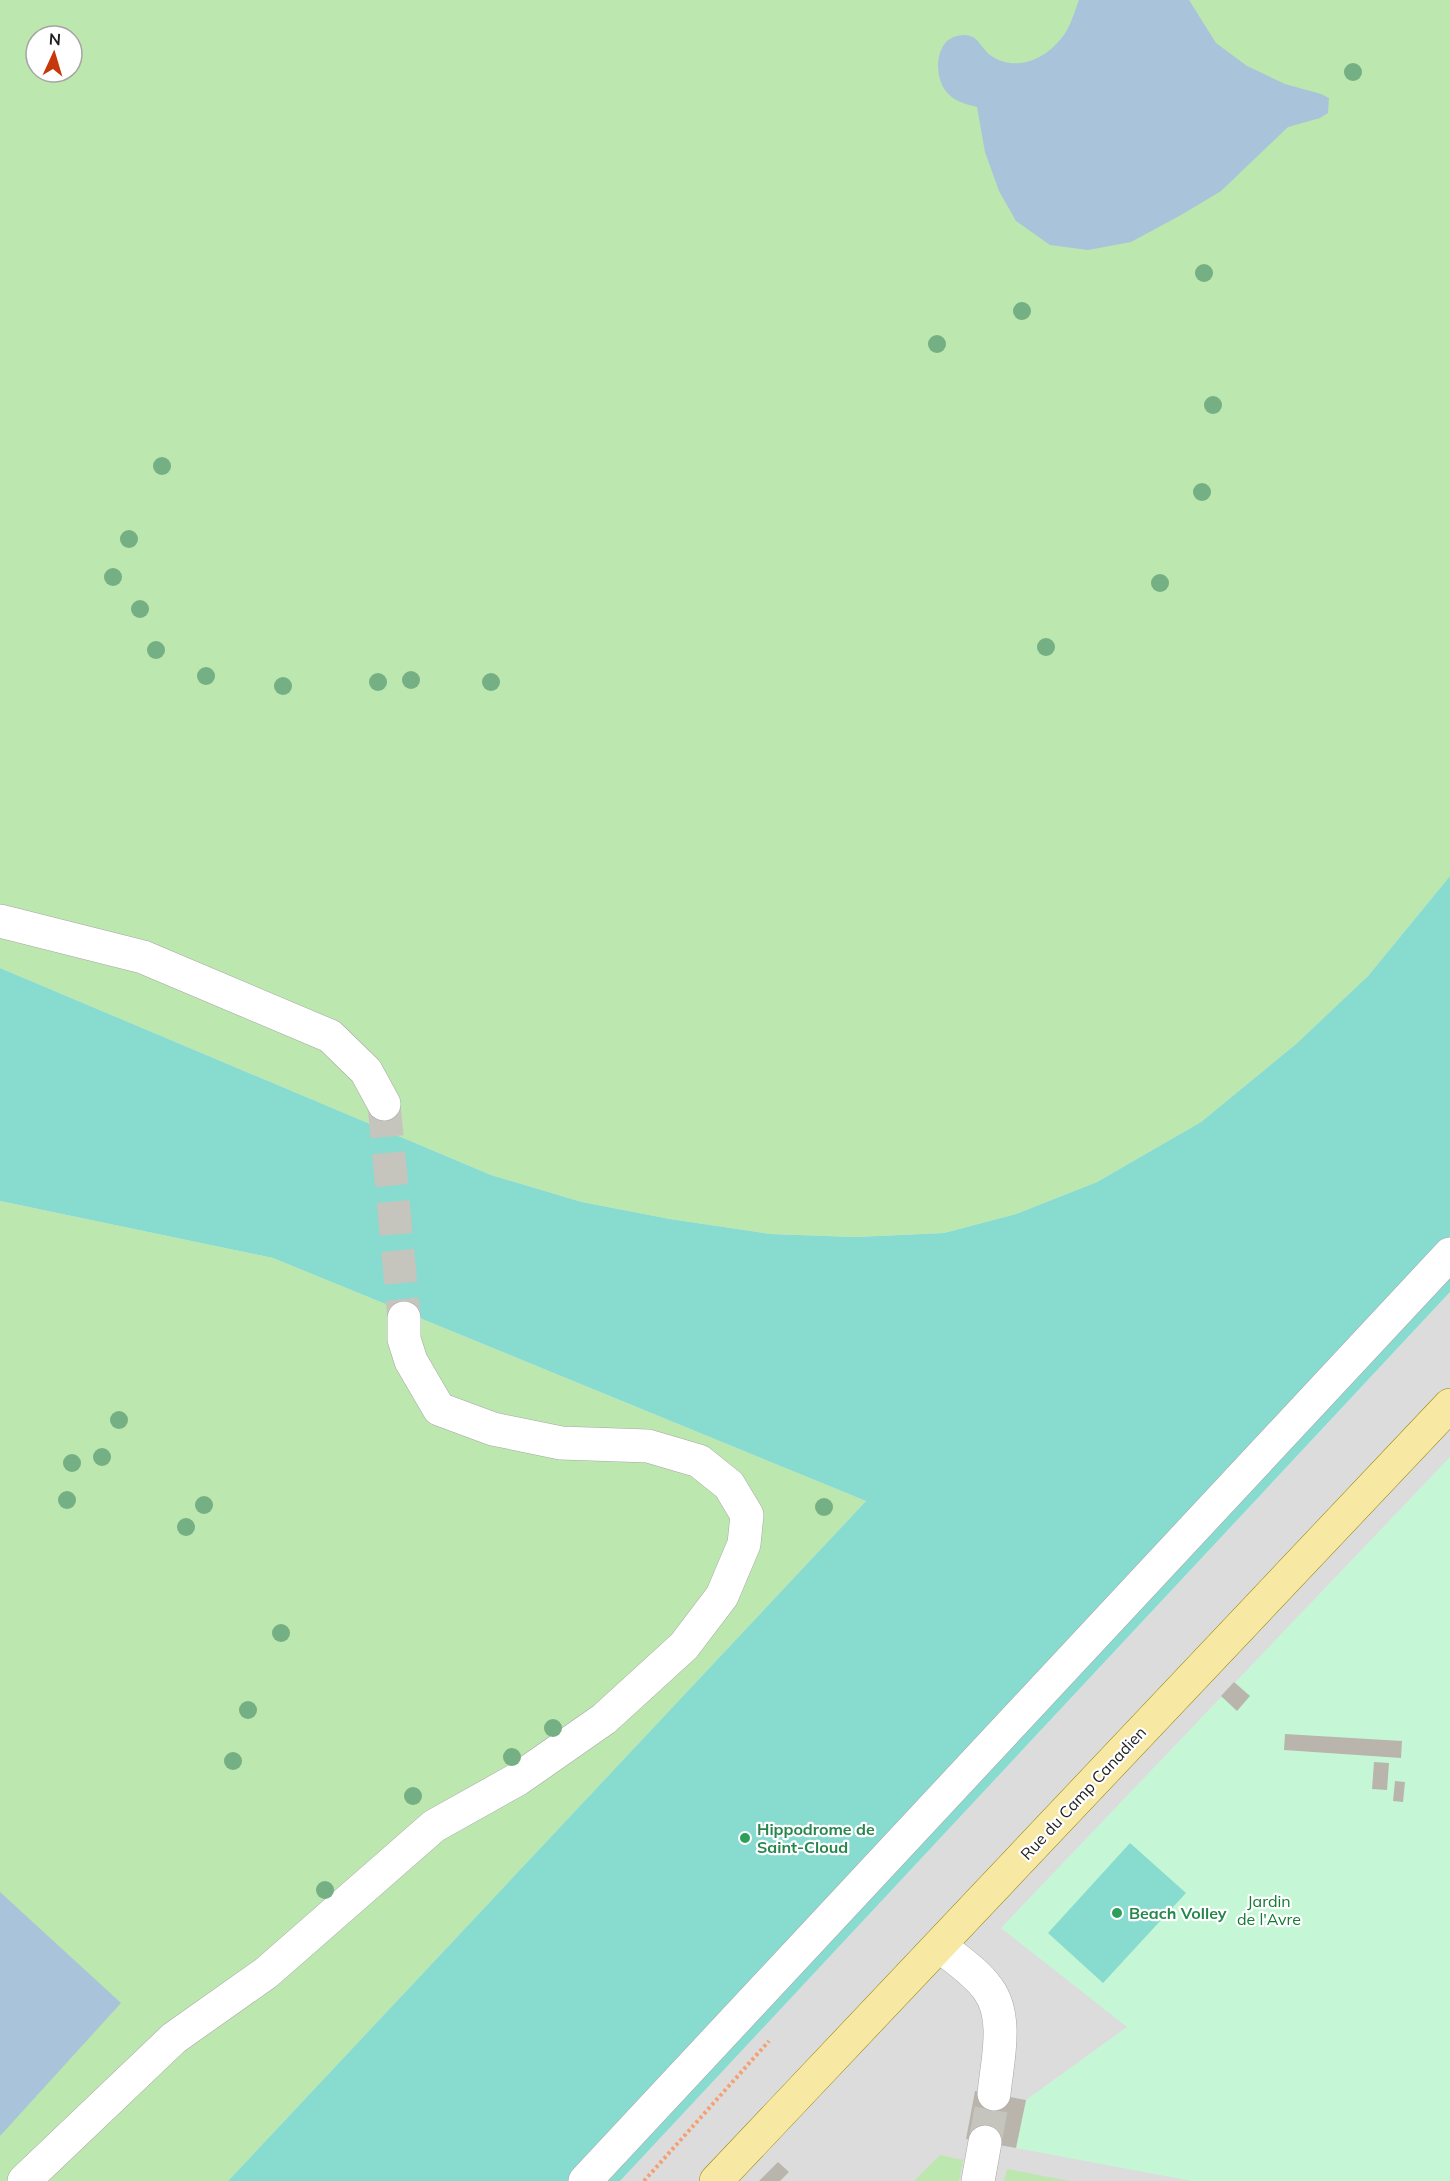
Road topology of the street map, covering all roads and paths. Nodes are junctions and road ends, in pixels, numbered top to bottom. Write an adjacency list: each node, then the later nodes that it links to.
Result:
1 (0, 921): 2 (lane)
2 (384, 1104)
3 (1450, 1254): 10 (lane)
4 (404, 1318): 9 (lane)
5 (1450, 1405): 6 (main road, Rue du Camp Canadien)
6 (940, 1946): 7 (lane); 11 (main road, Rue du Camp Canadien)
7 (994, 2094)
8 (985, 2142): 12 (lane)
9 (24, 2181)
10 (585, 2181)
11 (716, 2181)
12 (978, 2181)

